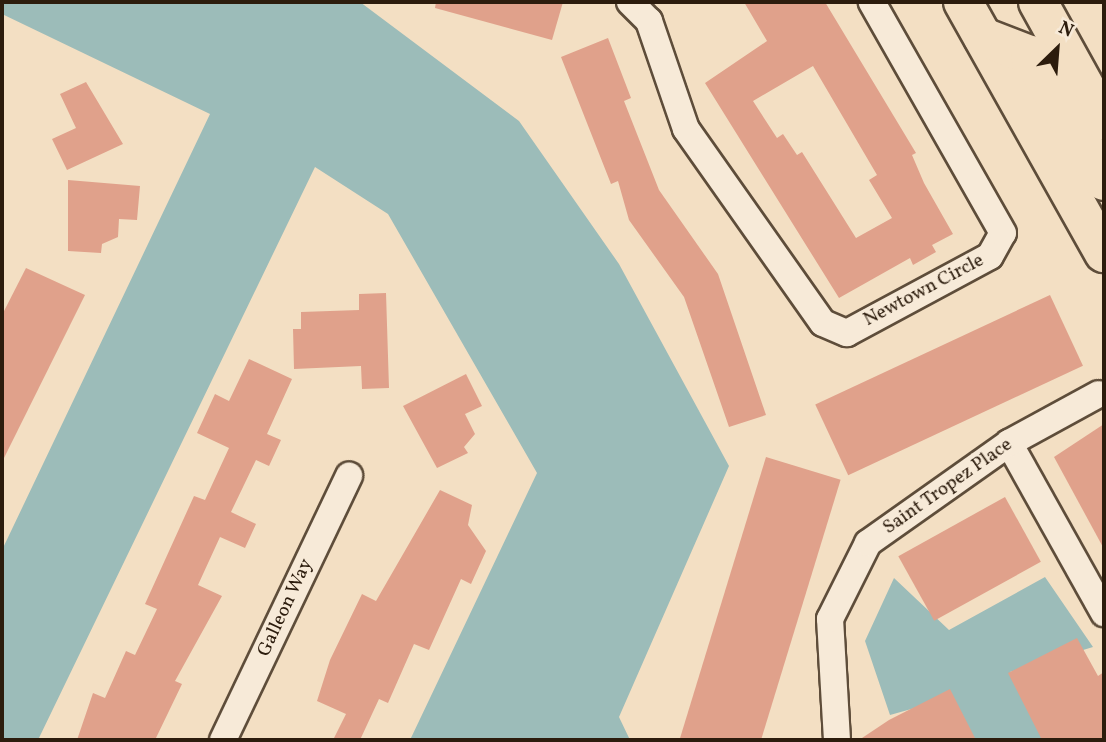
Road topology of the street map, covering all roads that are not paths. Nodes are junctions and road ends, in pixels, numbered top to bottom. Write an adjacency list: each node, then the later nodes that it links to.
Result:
1 (630, 2): 2 (street, Newtown Circle)
2 (872, 2)
3 (963, 2): 5 (main road)
4 (1037, 2): 6 (main road)
5 (983, 37): 7 (main road); 8 (main road)
6 (1104, 121)
7 (1104, 181)
8 (1104, 253)
9 (1099, 394): 10 (street, Saint Tropez Place)
10 (1009, 443): 12 (street); 14 (street, Saint Tropez Place)
11 (349, 476): 13 (street, Galleon Way)
12 (1104, 613)
13 (223, 740)
14 (837, 740)

